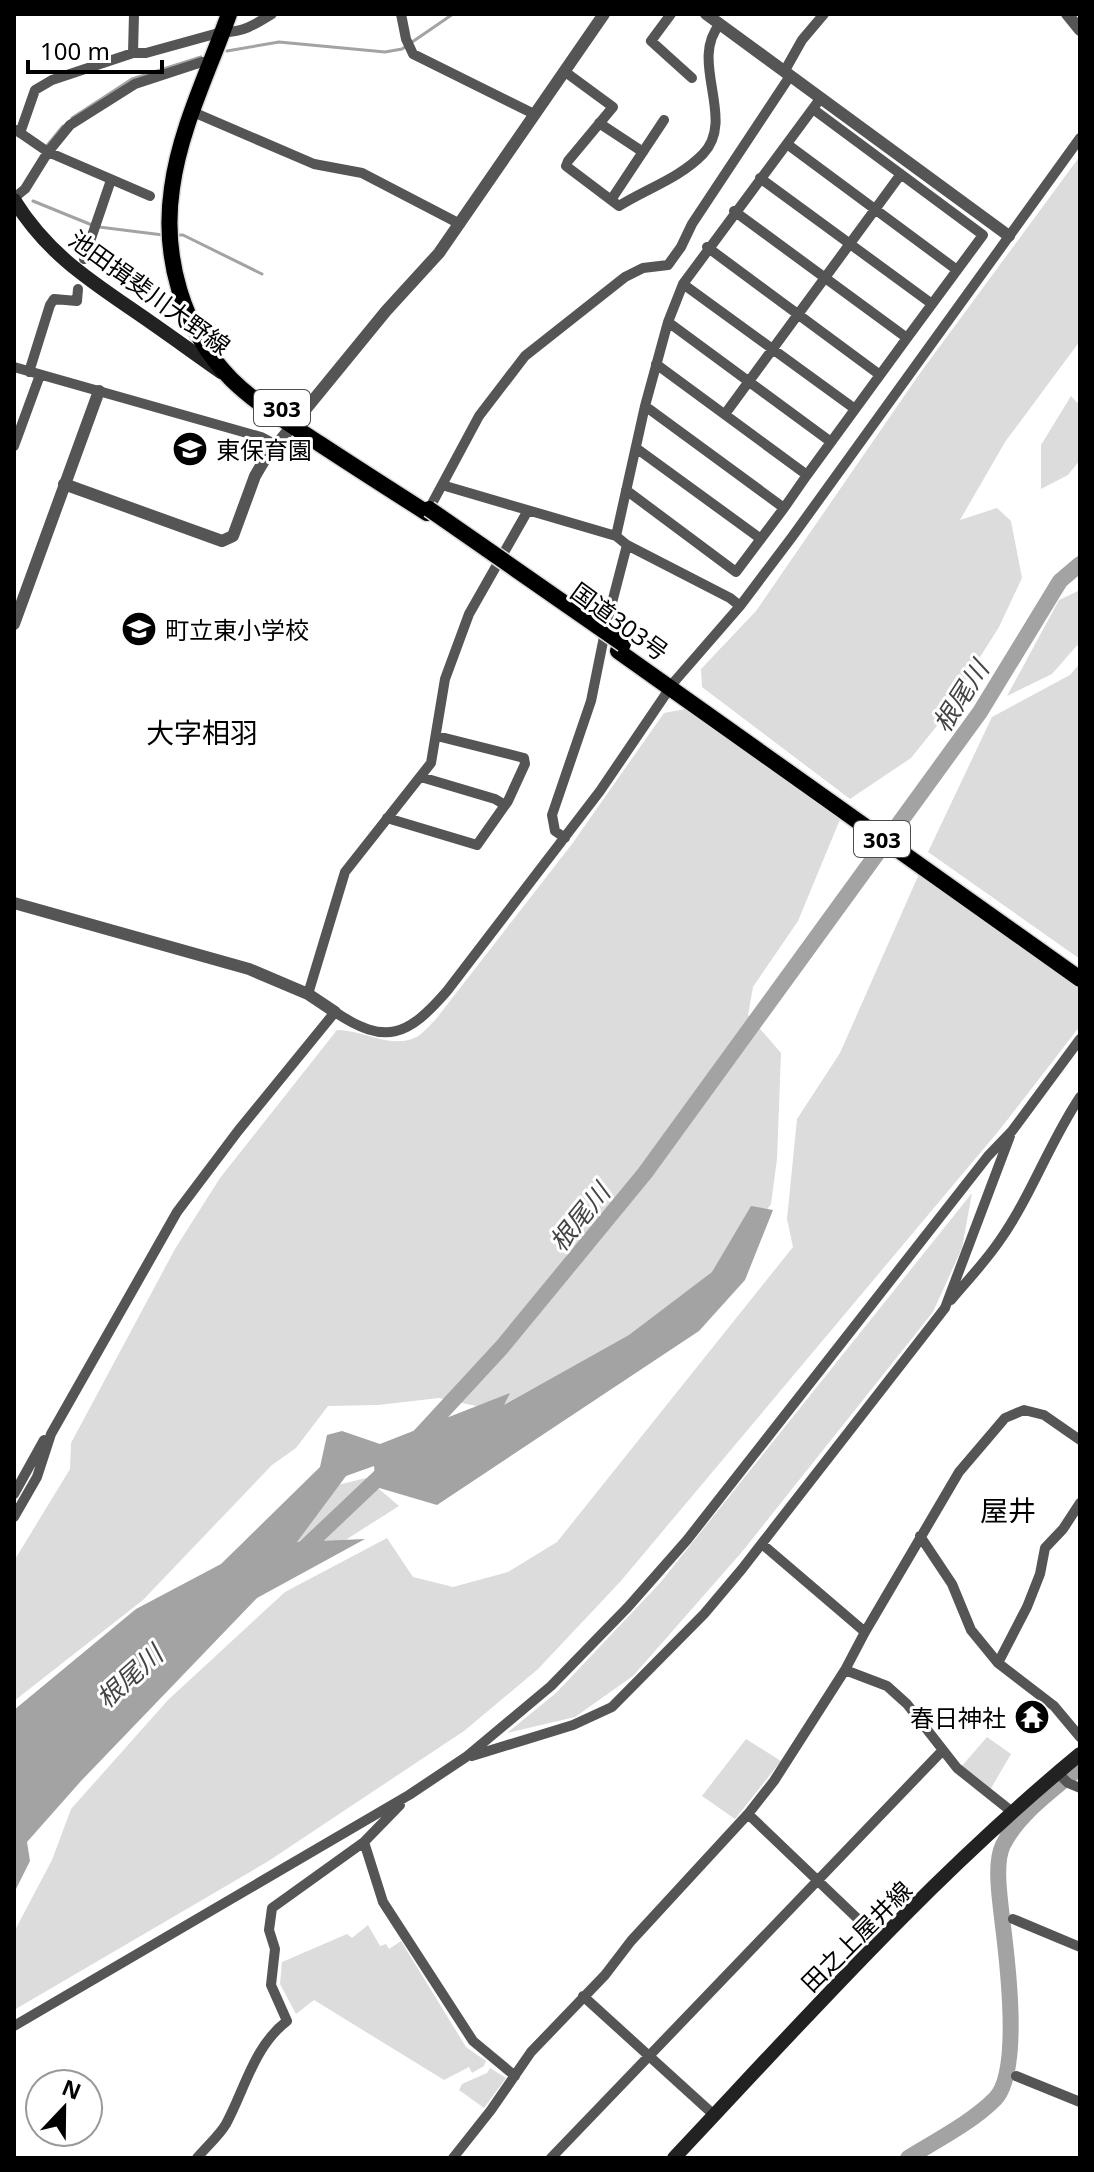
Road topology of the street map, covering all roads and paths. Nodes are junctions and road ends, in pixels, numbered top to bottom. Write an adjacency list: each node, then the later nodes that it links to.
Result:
1 (134, 14): 13 (street)
2 (229, 14): 12 (highway, 国道303号 / 303)
3 (272, 14): 12 (street)
4 (401, 14): 20 (street)
5 (604, 14): 15 (street)
6 (671, 14): 17 (street)
7 (706, 14): 10 (street)
8 (824, 14): 16 (street)
9 (1067, 14): 11 (street)
10 (724, 19): 16 (street); 32 (street)
11 (1080, 30)
12 (222, 32): 13 (street); 14 (highway, 国道303号 / 303)
13 (133, 53): 23 (street)
14 (211, 63): 19 (highway, 国道303号 / 303); 26 (street)
15 (564, 71): 20 (street); 22 (street)
16 (787, 74): 18 (street); 68 (street)
17 (692, 78)
18 (816, 104): 25 (street); 28 (street); 37 (street)
19 (193, 112): 36 (street); 41 (highway, 国道303号 / 303)
20 (534, 114): 36 (street)
21 (664, 120): 27 (street)
22 (599, 123): 27 (street); 32 (street)
23 (17, 130): 26 (street)
24 (1080, 138): 37 (street)
25 (787, 144): 29 (street); 34 (street)
26 (48, 152): 30 (street); 33 (street)
27 (643, 152): 32 (street)
28 (901, 174): 34 (street); 42 (street)
29 (760, 178): 35 (street); 38 (street)
30 (111, 180): 31 (street); 40 (street)
31 (150, 196)
32 (611, 200)
33 (15, 204): 55 (main road, 池田揖斐川大野線)
34 (875, 209): 38 (street); 42 (street)
35 (734, 211): 39 (street); 43 (street)
36 (460, 224): 61 (street)
37 (1009, 236): 76 (street)
38 (850, 244): 43 (street); 46 (street)
39 (707, 247): 44 (street); 47 (street)
40 (84, 259)
41 (175, 269): 55 (highway, 国道303号 / 303); 61 (highway, 国道303号 / 303)
42 (957, 270): 46 (street)
43 (825, 277): 47 (street); 49 (street)
44 (683, 284): 48 (street); 50 (street)
45 (78, 289): 53 (street)
46 (932, 304): 49 (street)
47 (799, 315): 50 (street); 54 (street)
48 (668, 322): 51 (street); 56 (street)
49 (907, 338): 54 (street)
50 (773, 350): 56 (street); 59 (street)
51 (656, 364): 58 (street); 60 (street)
52 (14, 367): 53 (street)
53 (34, 373): 57 (street); 63 (street)
54 (880, 375): 59 (street)
55 (232, 380): 61 (highway, 国道303号 / 303)
56 (749, 381): 60 (street); 62 (street)
57 (99, 391): 64 (street); 67 (street)
58 (645, 406): 65 (street); 70 (street)
59 (855, 409): 62 (street)
60 (725, 414): 66 (street)
61 (296, 423): 64 (street); 71 (highway, 国道303号 / 303)
62 (831, 442): 66 (street)
63 (14, 446)
64 (278, 446): 67 (street)
65 (636, 448): 69 (street); 74 (street)
66 (807, 475): 70 (street)
67 (64, 484): 77 (street)
68 (442, 485): 71 (street); 72 (street)
69 (626, 490): 73 (street); 74 (street)
70 (784, 508): 74 (street)
71 (428, 511): 78 (highway, 国道303号 / 303, bridge)
72 (527, 512): 73 (street); 80 (street)
73 (616, 536): 75 (street)
74 (761, 539)
75 (627, 545): 76 (street); 84 (street)
76 (740, 606): 78 (street)
77 (14, 624)
78 (672, 685): 79 (highway, 国道303号 / 303); 84 (street)
79 (687, 694): 86 (highway, 国道303号 / 303); 87 (highway, 国道303号 / 303)
80 (437, 736): 81 (street); 82 (street)
81 (421, 777): 82 (street); 83 (street)
82 (505, 805): 83 (street)
83 (387, 818): 88 (street)
84 (565, 838): 89 (street)
85 (14, 903): 88 (street)
86 (1080, 969)
87 (1080, 979)
88 (308, 994): 89 (street)
89 (335, 1012): 94 (street)
90 (1080, 1039): 92 (street)
91 (1080, 1097): 93 (street)
92 (1012, 1131): 93 (street); 107 (street)
93 (945, 1308): 100 (street)
94 (51, 1434): 96 (street); 98 (street)
95 (1080, 1440): 99 (street)
96 (14, 1494)
97 (1080, 1503): 102 (street)
98 (14, 1517)
99 (920, 1536): 101 (street); 102 (street)
100 (762, 1544): 101 (street); 107 (street)
101 (865, 1632): 103 (street)
102 (998, 1663): 104 (street)
103 (845, 1670): 105 (street); 112 (street)
104 (1080, 1737)
105 (942, 1751): 111 (street); 114 (street)
106 (1080, 1754): 108 (main road, 田之上屋井線)
107 (466, 1757): 110 (street)
108 (1058, 1773): 109 (street); 111 (main road, 田之上屋井線)
109 (1080, 1788)
110 (409, 1795): 113 (street); 119 (street)
111 (1011, 1811): 116 (main road, 田之上屋井線)
112 (748, 1814): 114 (street); 118 (street)
113 (364, 1842): 121 (street); 125 (street)
114 (818, 1880): 116 (street); 120 (street)
115 (1013, 1919): 117 (street)
116 (881, 1941): 124 (main road, 田之上屋井線)
117 (1080, 1947)
118 (583, 1996): 120 (street); 121 (street)
119 (14, 2026)
120 (649, 2056): 124 (street); 127 (street)
121 (515, 2076): 126 (street)
122 (1016, 2076): 123 (street)
123 (1080, 2102)
124 (714, 2115): 128 (main road, 田之上屋井線)
125 (197, 2158)
126 (453, 2158)
127 (551, 2158)
128 (674, 2158)

